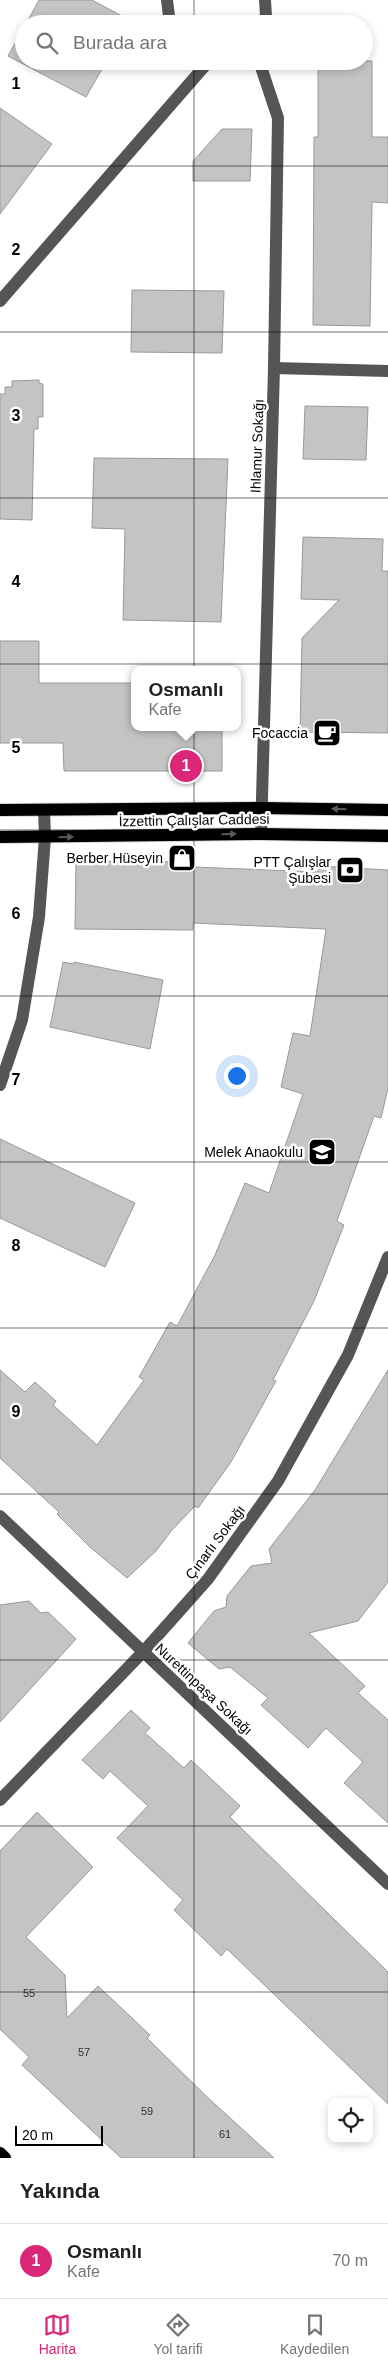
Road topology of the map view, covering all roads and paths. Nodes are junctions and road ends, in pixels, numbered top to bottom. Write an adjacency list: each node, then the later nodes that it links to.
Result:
1 (168, 0): 3 (street)
2 (266, 0): 4 (street)
3 (169, 15)
4 (264, 15)
5 (201, 70): 7 (street)
6 (262, 70): 8 (street, Ihlamur Sokağı)
7 (0, 301)
8 (274, 368): 9 (street); 10 (street, Ihlamur Sokağı)
9 (388, 371)
10 (262, 808): 12 (main road, İzzettin Çalışlar Caddesi); 13 (main road, İzzettin Çalışlar Caddesi, one-way to 10); 14 (street, Ihlamur Sokağı)
11 (0, 810): 12 (main road, İzzettin Çalışlar Caddesi)
12 (44, 810): 17 (street)
13 (388, 810)
14 (261, 834): 15 (main road, İzzettin Çalışlar Caddesi); 17 (main road, İzzettin Çalışlar Caddesi, one-way to 14)
15 (388, 836)
16 (0, 837): 17 (main road, İzzettin Çalışlar Caddesi)
17 (45, 837): 18 (street)
18 (0, 1085)
19 (388, 1257): 20 (street, Çınarlı Sokağı)
20 (383, 1285): 22 (street, Çınarlı Sokağı)
21 (0, 1516): 22 (street, Nurettinpaşa Sokağı)
22 (143, 1652): 23 (street, Çınarlı Sokağı); 24 (street, Nurettinpaşa Sokağı)
23 (0, 1800)
24 (388, 1884)
25 (0, 2153): 26 (main road)
26 (6, 2158)

